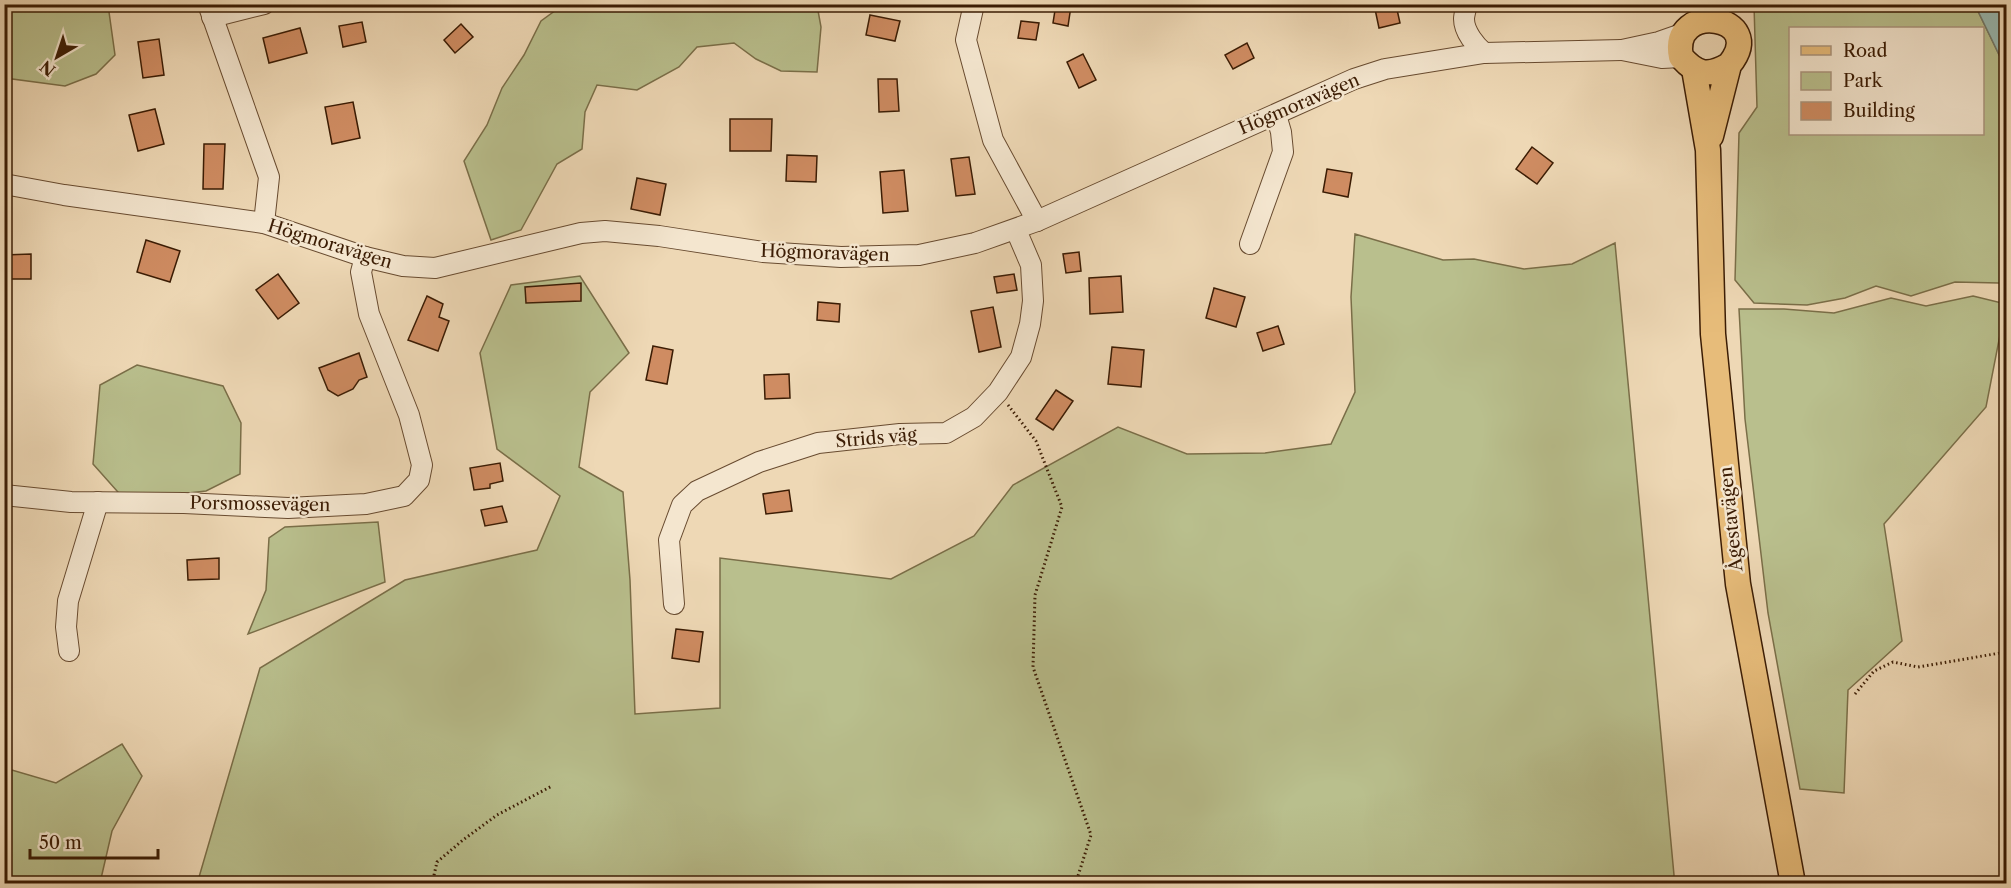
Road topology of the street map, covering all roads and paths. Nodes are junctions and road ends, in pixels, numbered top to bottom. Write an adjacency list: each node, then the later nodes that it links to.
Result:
1 (264, 4): 4 (street)
2 (974, 4): 12 (street)
3 (1467, 4): 7 (street)
4 (210, 11): 13 (street)
5 (1727, 12): 6 (main road, Ågestavägen); 8 (main road, Ågestavägen)
6 (1688, 37): 7 (street, Högmoravägen); 8 (main road); 10 (main road, Ågestavägen)
7 (1484, 53): 9 (street, Högmoravägen)
8 (1729, 65): 10 (main road, Ågestavägen)
9 (1276, 115): 12 (street, Högmoravägen); 15 (street)
10 (1708, 150): 28 (main road, Ågestavägen)
11 (4, 184): 13 (street, Högmoravägen)
12 (1037, 221): 14 (street, Högmoravägen)
13 (264, 223): 16 (street, Högmoravägen)
14 (1016, 230): 16 (street, Högmoravägen); 17 (street, Strids väg)
15 (1250, 244)
16 (364, 257): 19 (street, Porsmossevägen)
17 (998, 392): 20 (street, Strids väg); 25 (path)
18 (4, 495): 19 (street, Porsmossevägen)
19 (98, 502): 21 (street)
20 (674, 604)
21 (69, 651)
22 (2007, 652): 23 (path)
23 (1855, 694)
24 (552, 786): 26 (path)
25 (1077, 881): 27 (path)
26 (432, 884)
27 (1066, 884)
28 (1793, 884)

